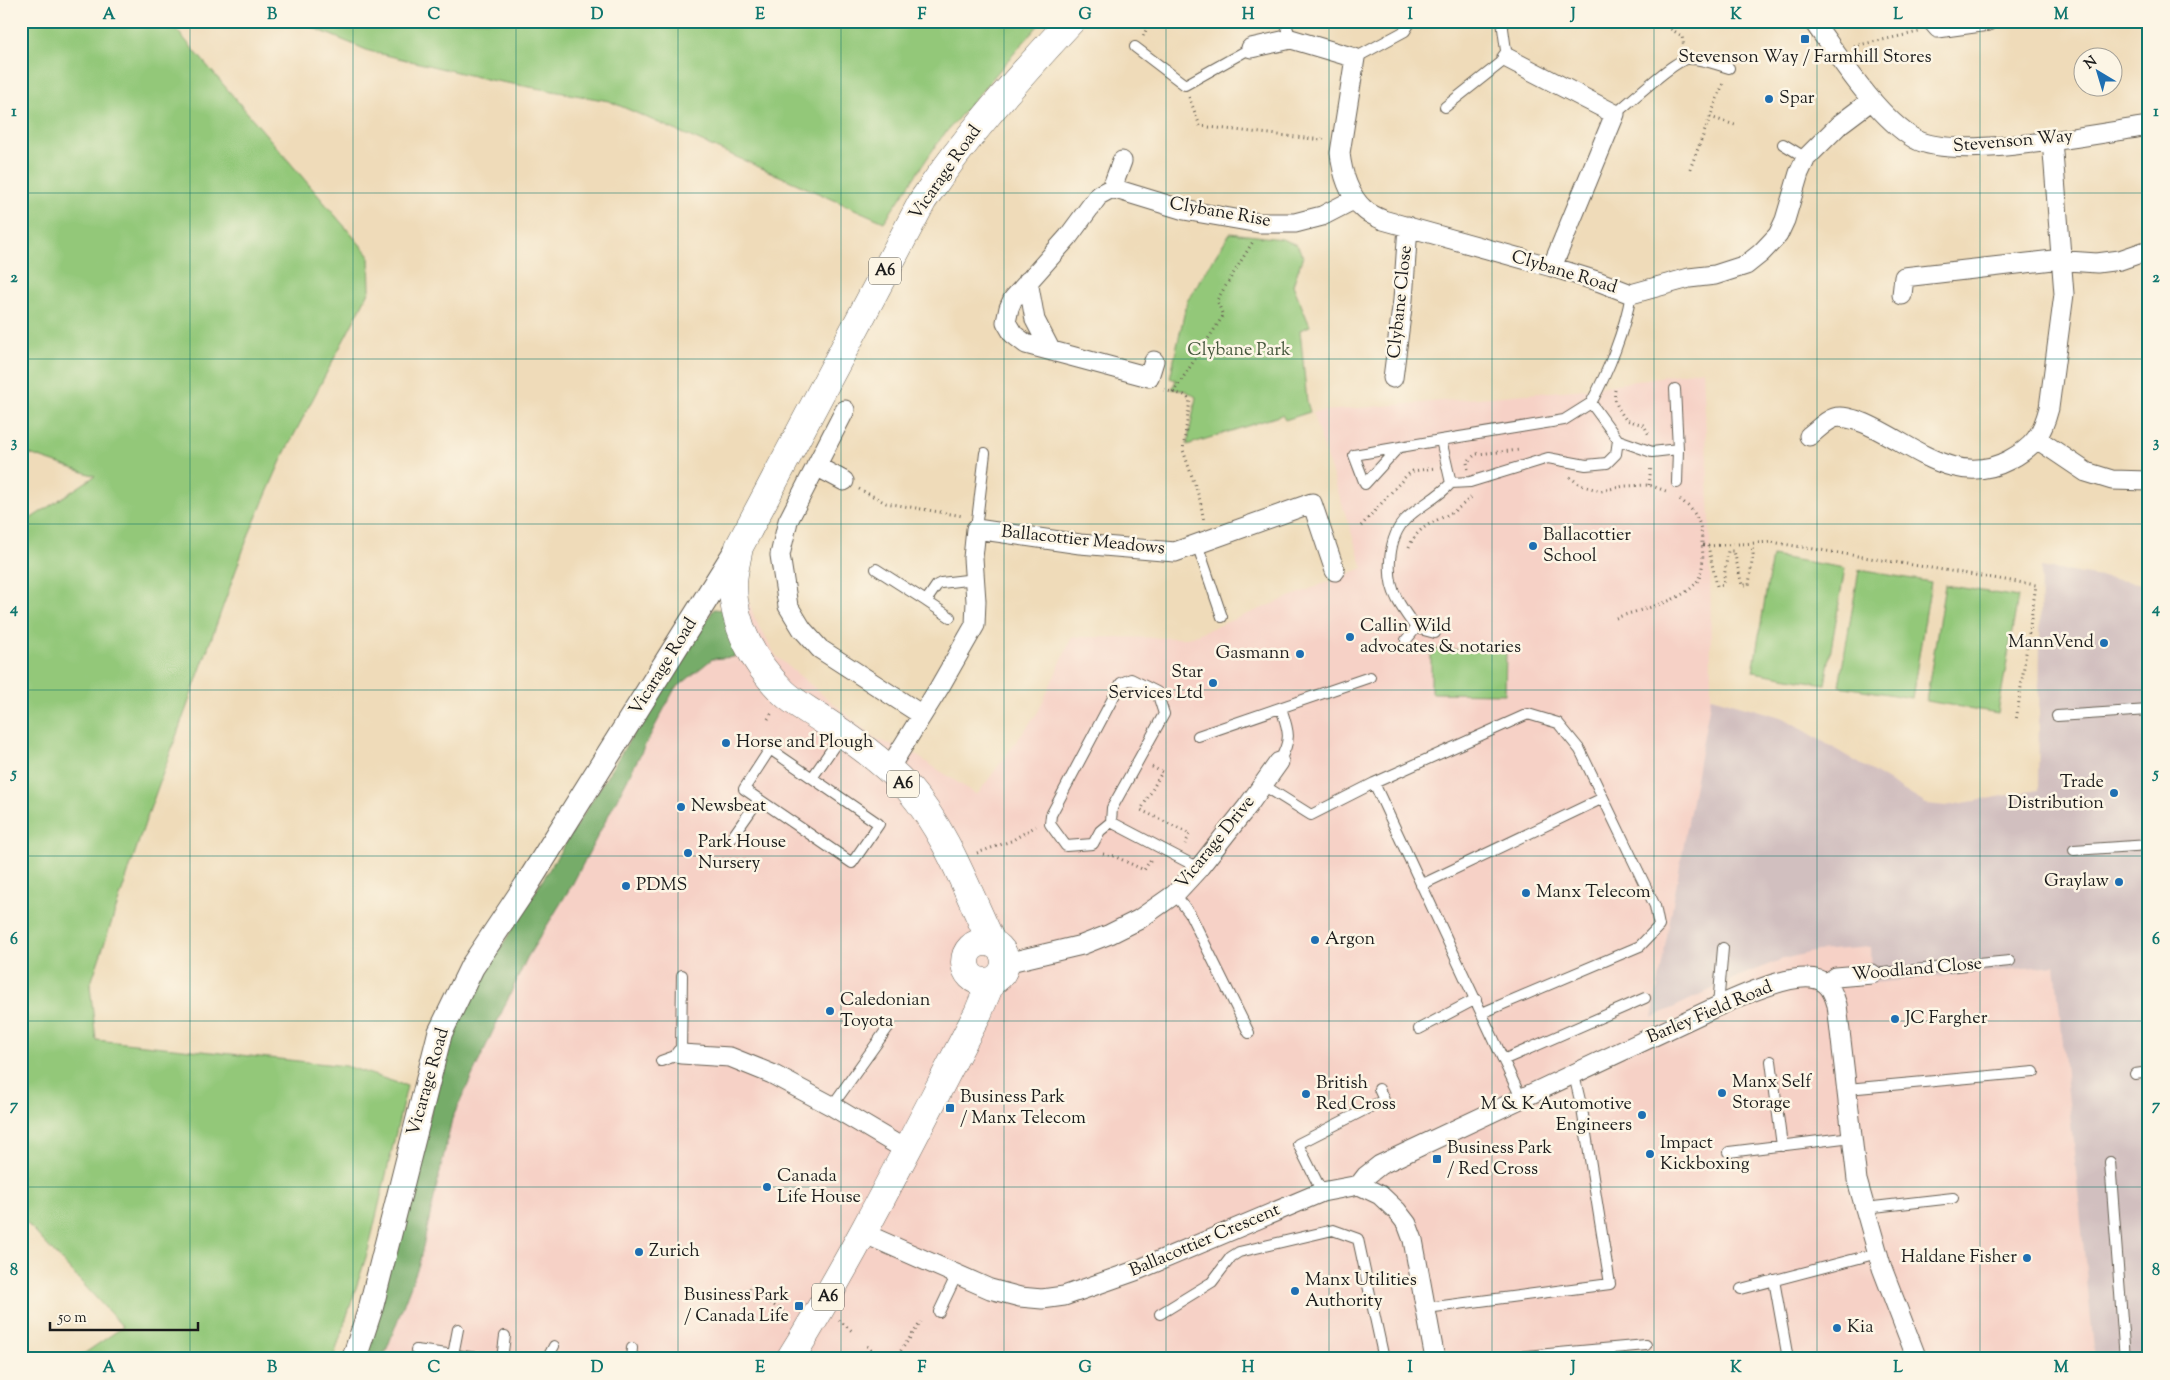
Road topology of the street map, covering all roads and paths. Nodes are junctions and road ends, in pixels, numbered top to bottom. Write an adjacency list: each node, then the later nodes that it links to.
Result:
1 (1071, 21): 72 (highway, Vicarage Road / A6)
2 (1285, 21): 9 (lane)
3 (1411, 21): 13 (lane)
4 (1502, 21): 14 (lane)
5 (1658, 21): 15 (path)
6 (1813, 21): 12 (street, Stevenson Way)
7 (1988, 21): 8 (street)
8 (1935, 25): 12 (path)
9 (1291, 39): 11 (street); 13 (street)
10 (1136, 47): 17 (lane)
11 (1251, 48): 17 (lane)
12 (1834, 50): 18 (street, Stevenson Way)
13 (1355, 58): 22 (street)
14 (1507, 58): 19 (lane); 20 (street)
15 (1685, 59): 16 (lane); 20 (lane)
16 (1729, 68): 21 (path)
17 (1185, 85): 22 (path)
18 (1872, 100): 25 (street, Stevenson Way); 27 (street, Clybane Road)
19 (1445, 107)
20 (1615, 114): 36 (street)
21 (1710, 117): 23 (path); 29 (path)
22 (1345, 120): 31 (street)
23 (1736, 126)
24 (2149, 126): 25 (street, Stevenson Way)
25 (2052, 140): 35 (street)
26 (1783, 144): 27 (lane)
27 (1806, 158): 39 (street, Clybane Road)
28 (1122, 161): 30 (street)
29 (1690, 169)
30 (1112, 188): 32 (street, Clybane Rise); 38 (street)
31 (1355, 199): 32 (street, Clybane Rise); 33 (street, Clybane Road)
32 (1259, 223): 45 (path)
33 (1408, 226): 36 (street, Clybane Road); 42 (street, Clybane Close)
34 (2149, 250): 35 (street)
35 (2062, 260): 37 (street); 49 (street)
36 (1552, 267): 39 (street, Clybane Road)
37 (1902, 279)
38 (1028, 282): 40 (street); 40 (street)
39 (1631, 294): 43 (lane)
40 (1051, 351): 41 (street)
41 (1151, 369): 45 (path)
42 (1393, 378)
43 (1603, 378): 46 (lane); 54 (path)
44 (1675, 389): 53 (lane)
45 (1173, 393): 68 (path)
46 (1591, 403): 50 (lane); 51 (lane)
47 (845, 410): 57 (street)
48 (1808, 436): 49 (street)
49 (2037, 439): 61 (street)
50 (1441, 440): 52 (lane); 58 (lane)
51 (1618, 440): 54 (lane); 62 (lane)
52 (1397, 449)
53 (1678, 449): 54 (lane); 63 (lane)
54 (1652, 452): 64 (path)
55 (985, 453): 66 (lane)
56 (1467, 462): 58 (path)
57 (816, 466): 60 (street); 87 (street)
58 (1447, 466): 62 (lane); 67 (path)
59 (1567, 475): 64 (path)
60 (844, 481): 66 (path)
61 (2149, 481)
62 (1451, 483): 81 (lane)
63 (1677, 483)
64 (1649, 485): 70 (path)
65 (1478, 493): 73 (path)
66 (971, 523): 68 (street, Ballacottier Meadows); 76 (street, Ballacottier Meadows)
67 (1360, 526)
68 (1202, 542): 75 (street, Ballacottier Meadows); 79 (lane)
69 (1752, 544): 71 (path); 71 (path); 89 (path)
70 (1703, 545): 71 (path); 80 (path)
71 (1708, 546)
72 (739, 547): 90 (highway, A6); 164 (street, Vicarage Road)
73 (1407, 551)
74 (876, 569): 77 (lane)
75 (1335, 572)
76 (975, 578): 77 (lane); 87 (street, Ballacottier Meadows)
77 (926, 602): 78 (lane)
78 (950, 617)
79 (1222, 618)
80 (1616, 618)
81 (1416, 628): 82 (lane); 83 (lane)
82 (1435, 633)
83 (1406, 640)
84 (1370, 677): 85 (lane)
85 (1280, 708): 91 (lane); 93 (lane)
86 (2149, 710): 88 (lane)
87 (922, 715): 94 (street, Ballacottier Meadows)
88 (2057, 716)
89 (2016, 721)
90 (843, 733): 94 (highway, A6); 95 (lane)
91 (1198, 736)
92 (1138, 760): 100 (lane); 100 (lane); 103 (path)
93 (1279, 762): 97 (street, Vicarage Drive)
94 (888, 770): 109 (highway, A6)
95 (812, 778): 99 (lane); 99 (lane)
96 (1374, 783): 97 (lane); 98 (lane); 106 (lane)
97 (1263, 785): 105 (street, Vicarage Drive)
98 (1603, 798): 106 (lane); 117 (lane)
99 (759, 799): 101 (lane)
100 (1111, 822): 105 (lane)
101 (729, 842)
102 (2149, 845): 104 (lane)
103 (1189, 848)
104 (2074, 850)
105 (1199, 868): 107 (street, Vicarage Drive)
106 (1422, 885): 115 (lane)
107 (1175, 894): 109 (street, Vicarage Drive); 120 (lane)
108 (1723, 948): 116 (lane)
109 (991, 961): 135 (highway, A6)
110 (2010, 961): 111 (lane, Woodland Close)
111 (1872, 974): 113 (street, Woodland Close)
112 (682, 975): 121 (lane)
113 (1826, 984): 116 (street, Barley Field Road); 130 (street)
114 (1645, 998): 122 (lane)
115 (1476, 999): 117 (lane); 119 (lane)
116 (1718, 1006): 128 (street, Barley Field Road)
117 (1482, 1013): 122 (lane)
118 (889, 1026): 132 (lane)
119 (1419, 1029)
120 (1249, 1033)
121 (681, 1054): 123 (lane); 132 (street)
122 (1503, 1060): 131 (lane)
123 (661, 1061)
124 (1771, 1061): 134 (lane)
125 (2034, 1072): 130 (lane)
126 (2149, 1072): 127 (lane)
127 (2134, 1074)
128 (1574, 1075): 131 (street, Barley Field Road); 149 (lane)
129 (1379, 1089): 139 (lane)
130 (1847, 1089): 133 (street)
131 (1522, 1100): 138 (street, Barley Field Road)
132 (832, 1106): 135 (street)
133 (1852, 1137): 134 (lane); 141 (street)
134 (1782, 1146): 136 (lane)
135 (906, 1150): 142 (highway, A6)
136 (1729, 1152)
137 (2110, 1162): 176 (lane)
138 (1359, 1185): 139 (street, Ballacottier Crescent); 149 (street)
139 (1322, 1192): 144 (street, Ballacottier Crescent)
140 (1953, 1198): 141 (lane)
141 (1865, 1208): 143 (street)
142 (863, 1233): 144 (street, Ballacottier Crescent); 168 (highway, A6)
143 (1878, 1253): 145 (lane); 175 (street)
144 (957, 1274): 151 (lane)
145 (1774, 1280): 147 (lane); 174 (lane)
146 (749, 1289): 148 (path)
147 (1741, 1289)
148 (772, 1304): 150 (path); 154 (path)
149 (1427, 1308): 172 (street)
150 (769, 1310)
151 (939, 1312)
152 (1160, 1314): 171 (lane)
153 (832, 1315): 157 (path)
154 (792, 1317)
155 (920, 1322): 170 (path)
156 (458, 1329): 163 (lane)
157 (853, 1332)
158 (505, 1336): 166 (lane)
159 (1646, 1345): 173 (lane)
160 (554, 1346): 167 (lane)
161 (867, 1346): 169 (path)
162 (416, 1350): 163 (lane)
163 (453, 1355): 165 (lane)
164 (354, 1359)
165 (486, 1359)
166 (502, 1359)
167 (547, 1359)
168 (790, 1359)
169 (880, 1359)
170 (895, 1359)
171 (1384, 1359)
172 (1436, 1359)
173 (1494, 1359)
174 (1788, 1359)
175 (1917, 1359)
176 (2125, 1359)

